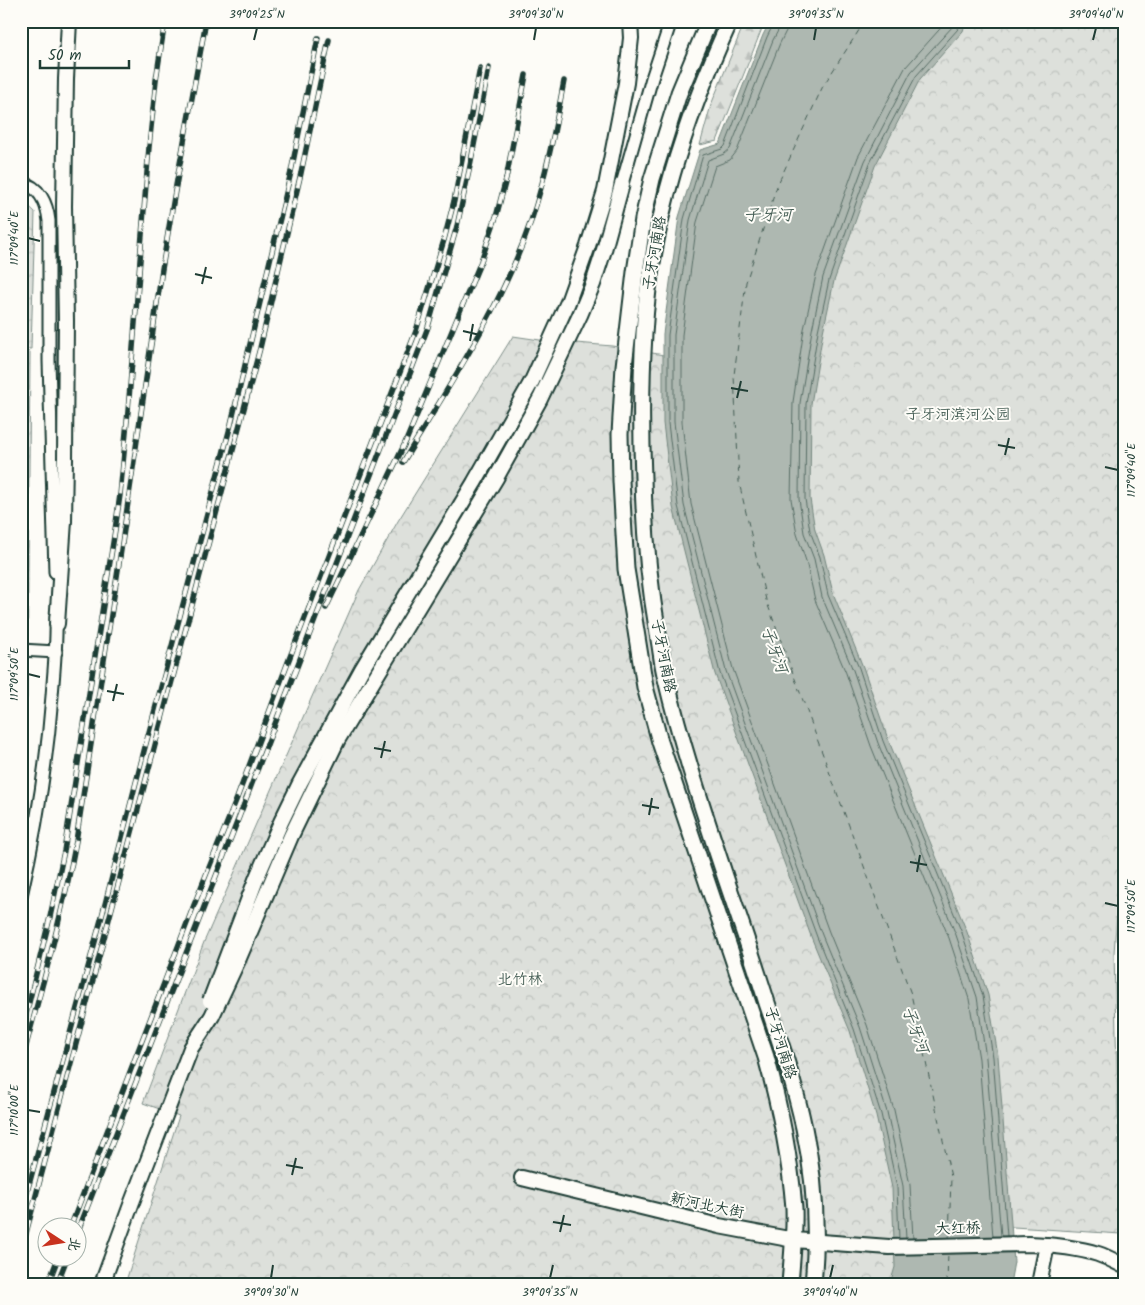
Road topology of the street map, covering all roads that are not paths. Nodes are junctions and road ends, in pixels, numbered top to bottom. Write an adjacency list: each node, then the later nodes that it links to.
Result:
1 (69, 21): 8 (street, bridge)
2 (630, 21): 12 (street, bridge)
3 (671, 21): 7 (street)
4 (709, 21): 15 (main road, 子牙河南路)
5 (730, 21): 14 (main road, 子牙河南路)
6 (21, 183): 8 (street)
7 (622, 184): 12 (street, bridge)
8 (57, 624): 10 (street)
9 (21, 650): 10 (street)
10 (56, 652): 11 (street)
11 (21, 896)
12 (191, 1048): 21 (street, bridge)
13 (522, 1178): 16 (street, 新河北大街)
14 (814, 1214): 15 (main road); 17 (main road, 子牙河南路)
15 (794, 1215): 16 (main road, 子牙河南路)
16 (794, 1240): 17 (street, 新河北大街); 22 (main road, 子牙河南路)
17 (815, 1242): 19 (street, 新河北大街); 23 (main road, 子牙河南路)
18 (1047, 1245): 19 (street, 大红桥); 20 (street, 大红桥); 24 (street)
19 (889, 1247)
20 (1124, 1266)
21 (102, 1284)
22 (790, 1284)
23 (813, 1284)
24 (1039, 1284)

